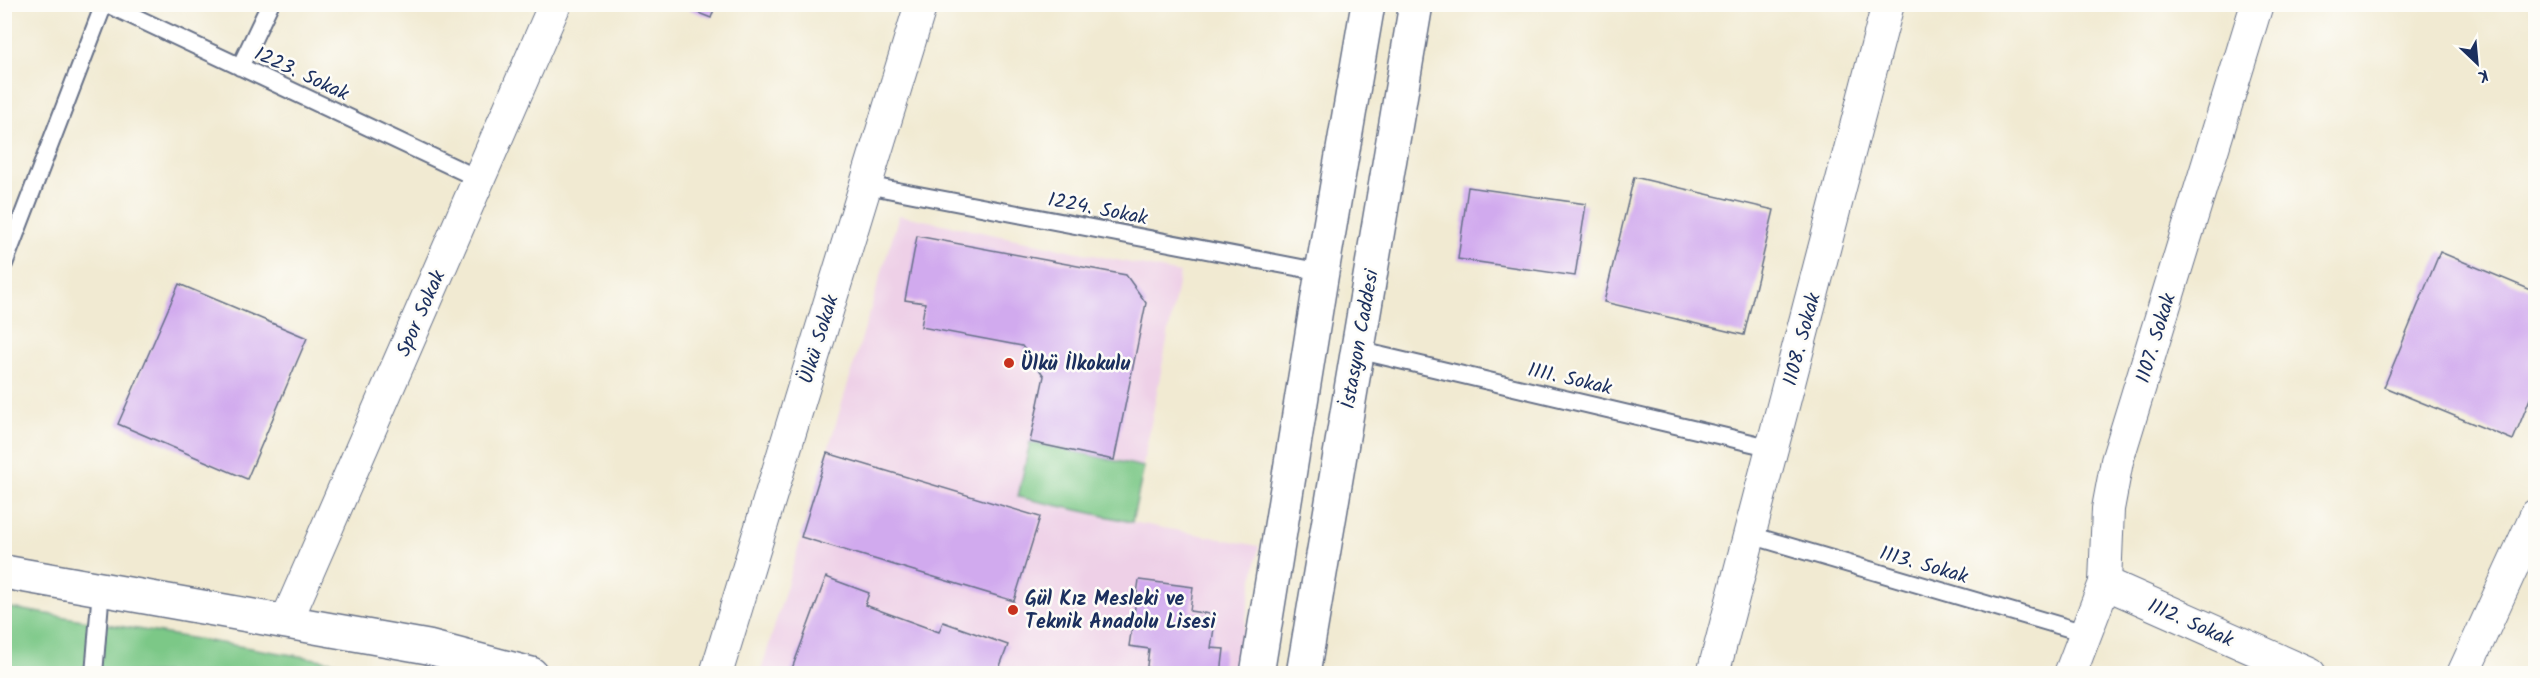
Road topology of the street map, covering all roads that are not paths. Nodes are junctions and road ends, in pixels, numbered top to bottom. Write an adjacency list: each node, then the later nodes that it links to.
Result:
1 (105, 4): 9 (lane, 1223. Sokak); 12 (lane)
2 (270, 4): 9 (lane)
3 (555, 4): 10 (street, Spor Sokak)
4 (921, 4): 11 (street, Ülkü Sokak)
5 (1368, 4): 13 (main road)
6 (1416, 4): 14 (main road, İstasyon Caddesi)
7 (1888, 4): 15 (street, 1108. Sokak)
8 (2257, 4): 19 (street, 1107. Sokak)
9 (240, 67): 10 (lane, 1223. Sokak)
10 (478, 179): 21 (street, Spor Sokak)
11 (866, 184): 13 (lane, 1224. Sokak); 25 (street, Ülkü Sokak)
12 (4, 264)
13 (1322, 272): 26 (main road)
14 (1356, 350): 15 (lane, 1111. Sokak); 27 (main road, İstasyon Caddesi)
15 (1773, 448): 17 (street, 1108. Sokak)
16 (2535, 515): 31 (street)
17 (1750, 535): 22 (lane, 1113. Sokak); 28 (street, 1108. Sokak)
18 (4, 572): 20 (main road)
19 (2105, 583): 22 (street, 1107. Sokak); 30 (street, 1112. Sokak)
20 (101, 589): 21 (main road); 23 (lane)
21 (286, 622): 24 (main road)
22 (2085, 633): 29 (street, 1107. Sokak)
23 (94, 674)
24 (531, 674)
25 (716, 674)
26 (1257, 674)
27 (1303, 674)
28 (1713, 674)
29 (2070, 674)
30 (2310, 674)
31 (2463, 674)

